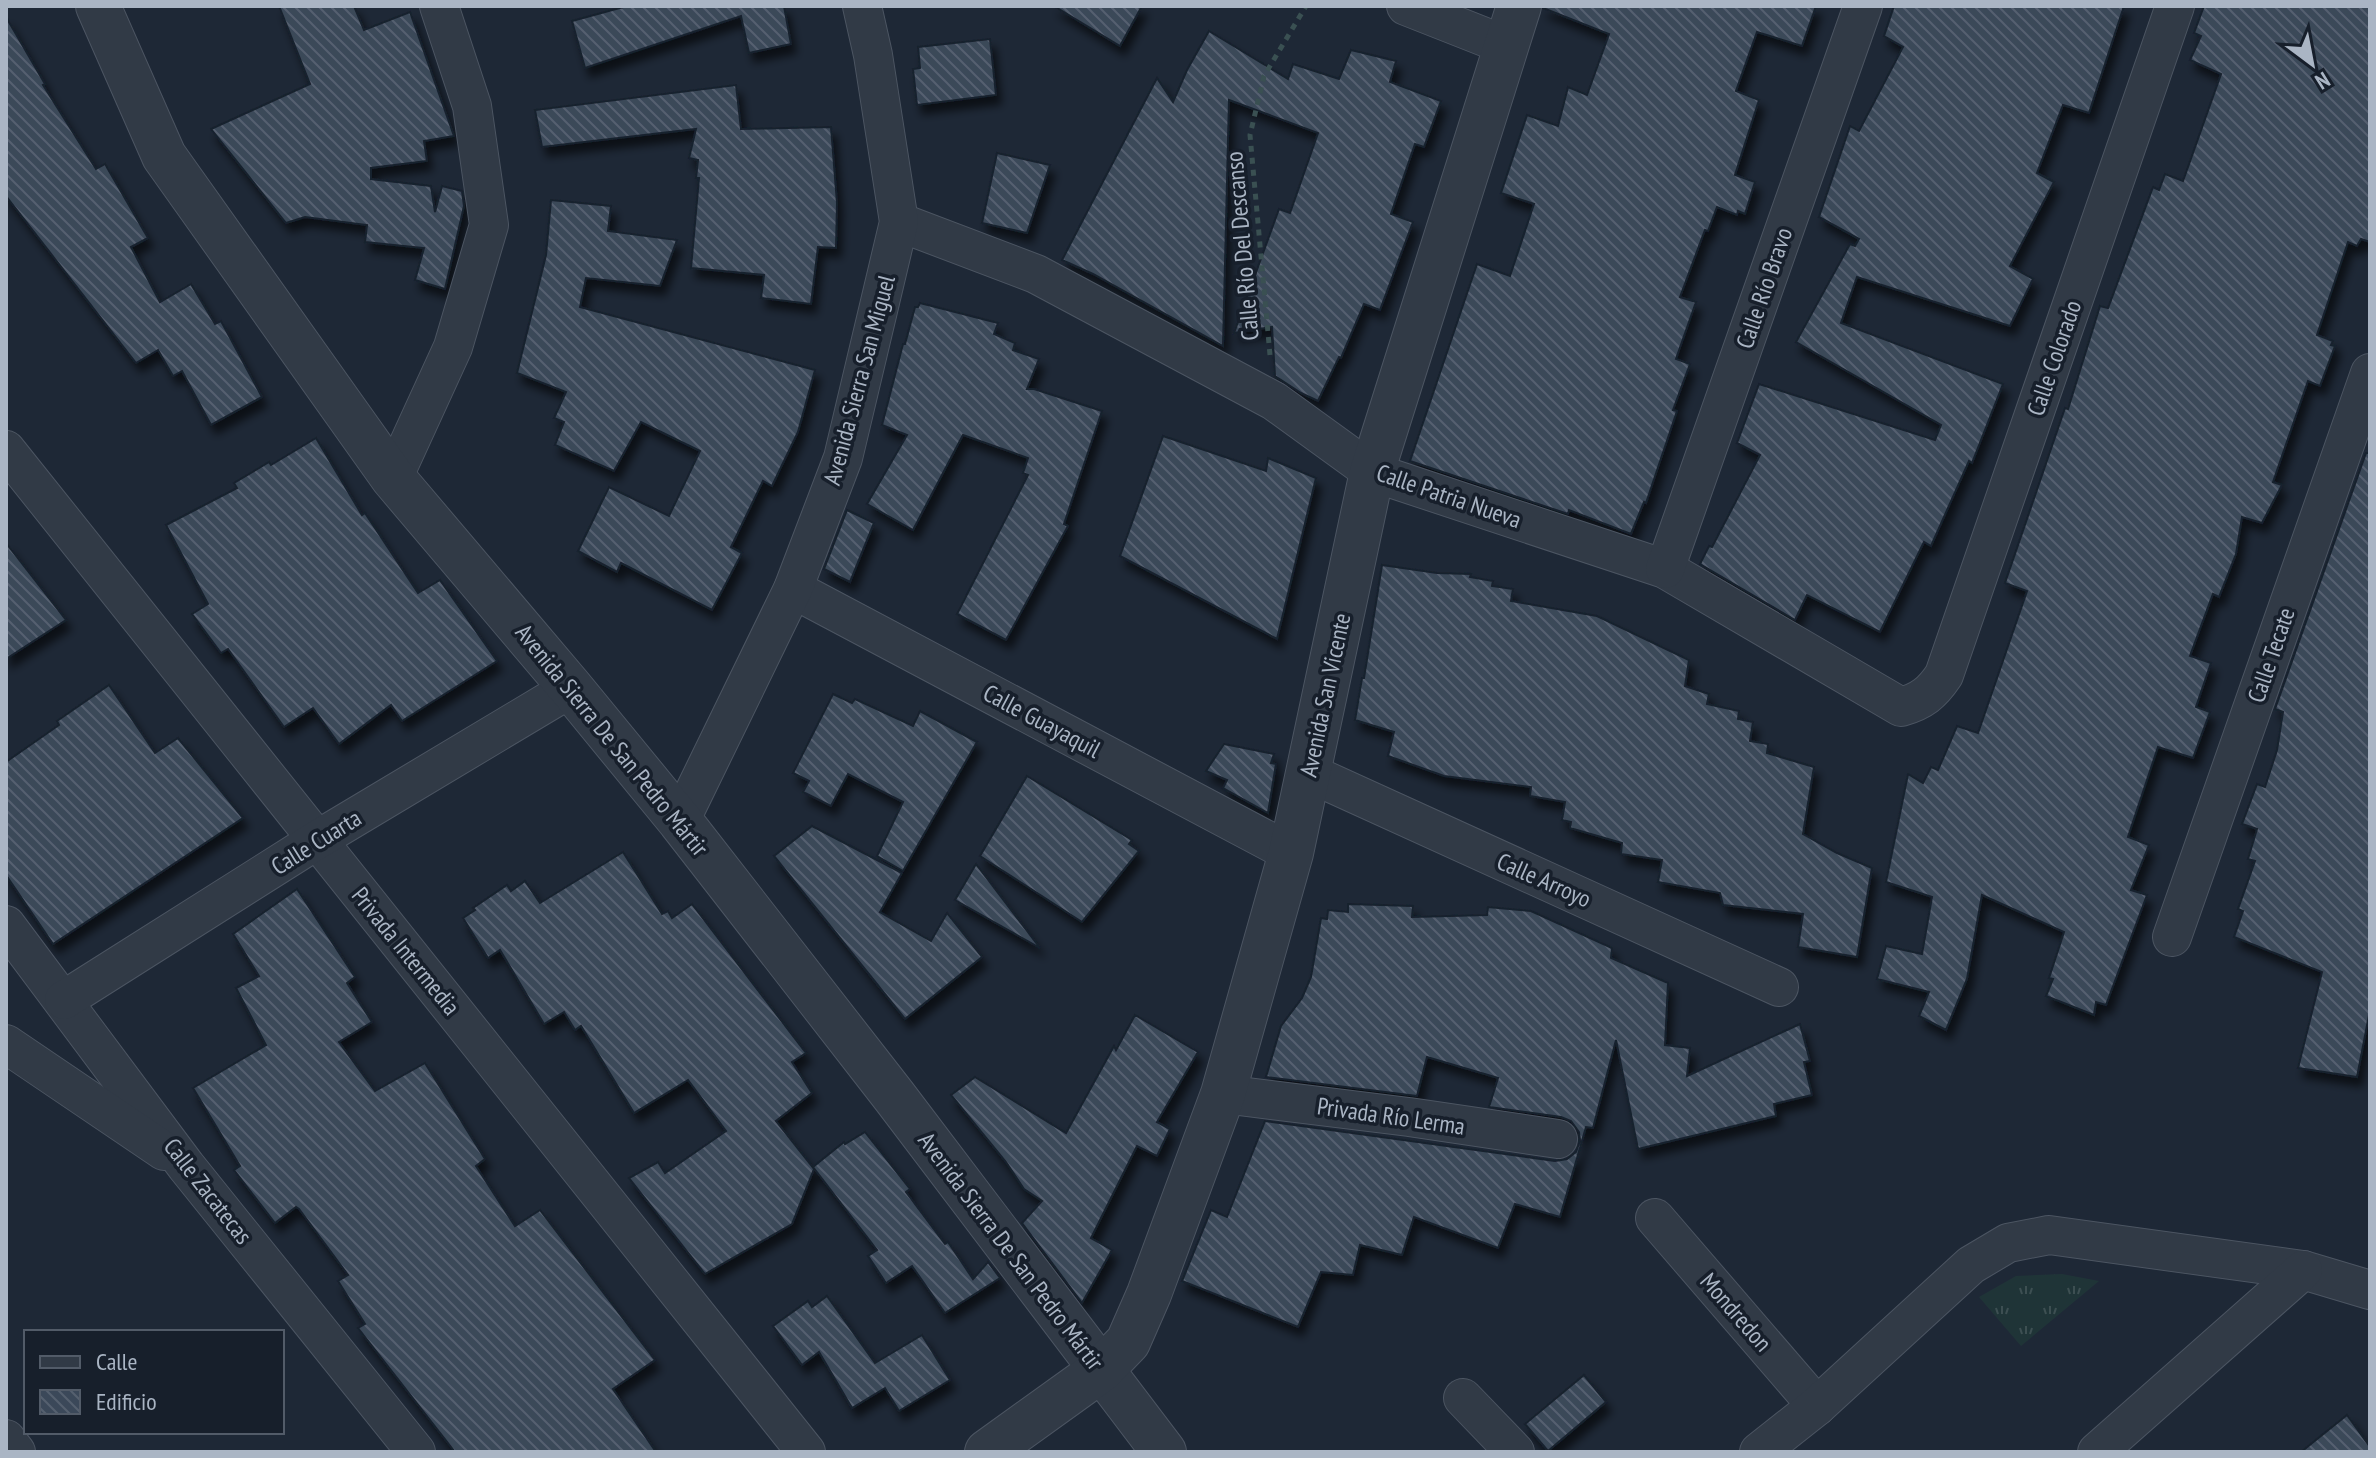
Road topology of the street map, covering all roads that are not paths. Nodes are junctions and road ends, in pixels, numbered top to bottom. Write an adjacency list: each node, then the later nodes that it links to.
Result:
1 (98, 6): 13 (street, Avenida Sierra De San Pedro Mártir)
2 (439, 6): 13 (street)
3 (862, 6): 8 (street, Avenida Sierra San Miguel)
4 (1406, 6): 7 (street)
5 (1863, 6): 14 (street, Calle Río Bravo)
6 (2175, 6): 17 (street, Calle Colorado)
7 (1512, 26): 12 (street, Avenida San Vicente)
8 (899, 222): 12 (street, Calle Patria Nueva); 15 (street, Avenida Sierra San Miguel)
9 (2370, 373): 11 (street, Calle Tecate)
10 (6, 450): 20 (street, Privada Intermedia)
11 (2354, 467): 23 (street, Calle Tecate)
12 (1372, 472): 14 (street, Calle Patria Nueva); 18 (street, Avenida San Vicente)
13 (393, 478): 16 (street, Avenida Sierra De San Pedro Mártir)
14 (1665, 569): 17 (street, Calle Patria Nueva)
15 (793, 589): 19 (street, Avenida Sierra San Miguel); 21 (street, Calle Guayaquil)
16 (571, 688): 19 (street, Avenida Sierra De San Pedro Mártir); 20 (street, Calle Cuarta)
17 (1919, 702)
18 (1309, 773): 21 (street, Avenida San Vicente); 24 (street, Calle Arroyo)
19 (680, 821): 33 (street, Avenida Sierra De San Pedro Mártir)
20 (317, 840): 25 (street, Calle Cuarta); 39 (street, Privada Intermedia)
21 (1291, 853): 27 (street, Avenida San Vicente)
22 (6, 925): 25 (street, Calle Zacatecas)
23 (2172, 937)
24 (1779, 987)
25 (64, 1000): 29 (street, Calle Zacatecas)
26 (6, 1044): 29 (street)
27 (1223, 1094): 28 (street, Privada Río Lerma); 33 (street, Avenida San Vicente)
28 (1558, 1139)
29 (186, 1166): 38 (street, Calle Zacatecas)
30 (1655, 1218): 35 (street, Mondredon)
31 (2303, 1270): 32 (street); 35 (street); 44 (street)
32 (2370, 1290)
33 (1101, 1370): 40 (street, Avenida San Vicente); 41 (street, Avenida Sierra De San Pedro Mártir)
34 (1463, 1398): 42 (street)
35 (1817, 1406): 43 (street)
36 (6, 1439): 37 (street)
37 (16, 1452)
38 (416, 1452)
39 (806, 1452)
40 (987, 1452)
41 (1164, 1452)
42 (1515, 1452)
43 (1759, 1452)
44 (2097, 1452)

